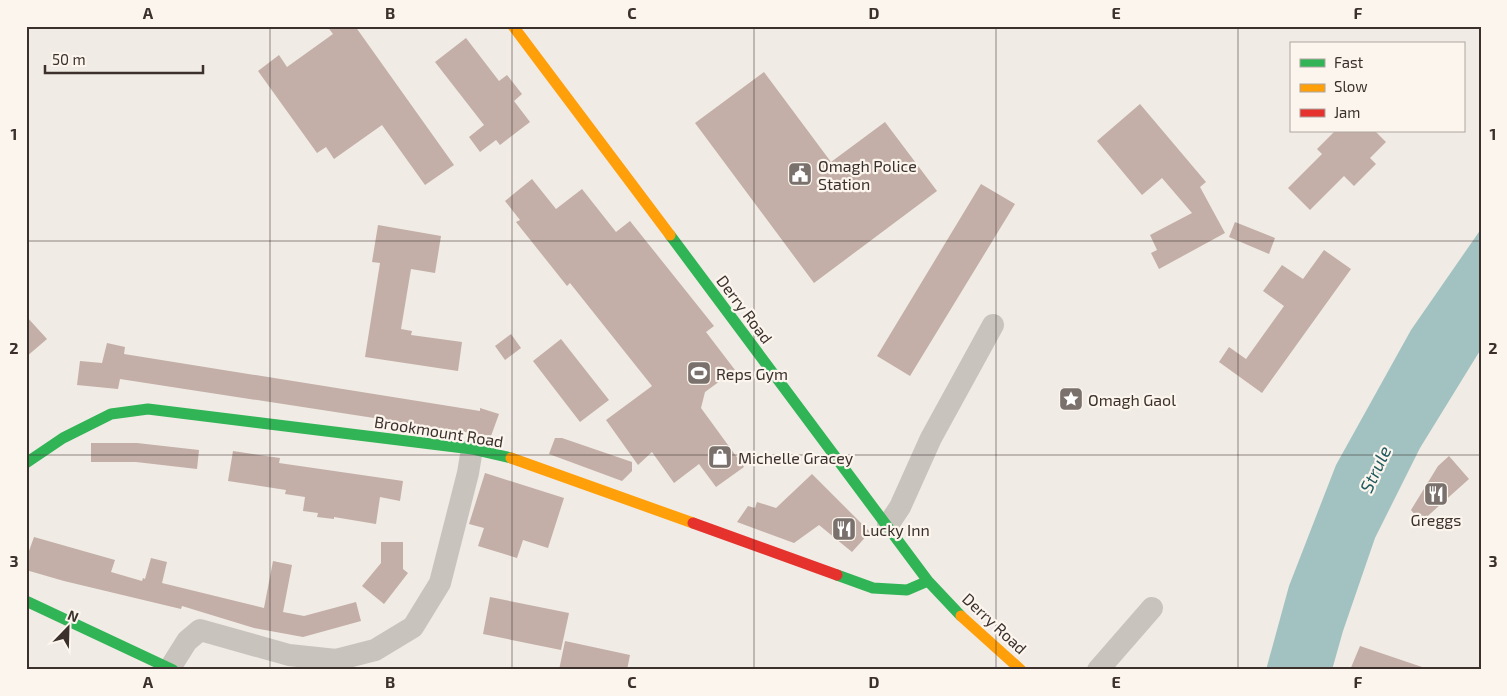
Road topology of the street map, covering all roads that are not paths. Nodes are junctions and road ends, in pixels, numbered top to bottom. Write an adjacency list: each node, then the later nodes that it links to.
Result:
1 (512, 26): 5 (street, Derry Road)
2 (993, 325): 5 (street)
3 (472, 450): 4 (street, Brookmount Road); 6 (street, Brookmount Road); 9 (street)
4 (26, 462)
5 (888, 525): 6 (street, Derry Road)
6 (928, 581): 10 (street, Derry Road)
7 (26, 601): 9 (street)
8 (1152, 608): 11 (street)
9 (172, 669)
10 (1021, 670)
11 (1098, 670)

